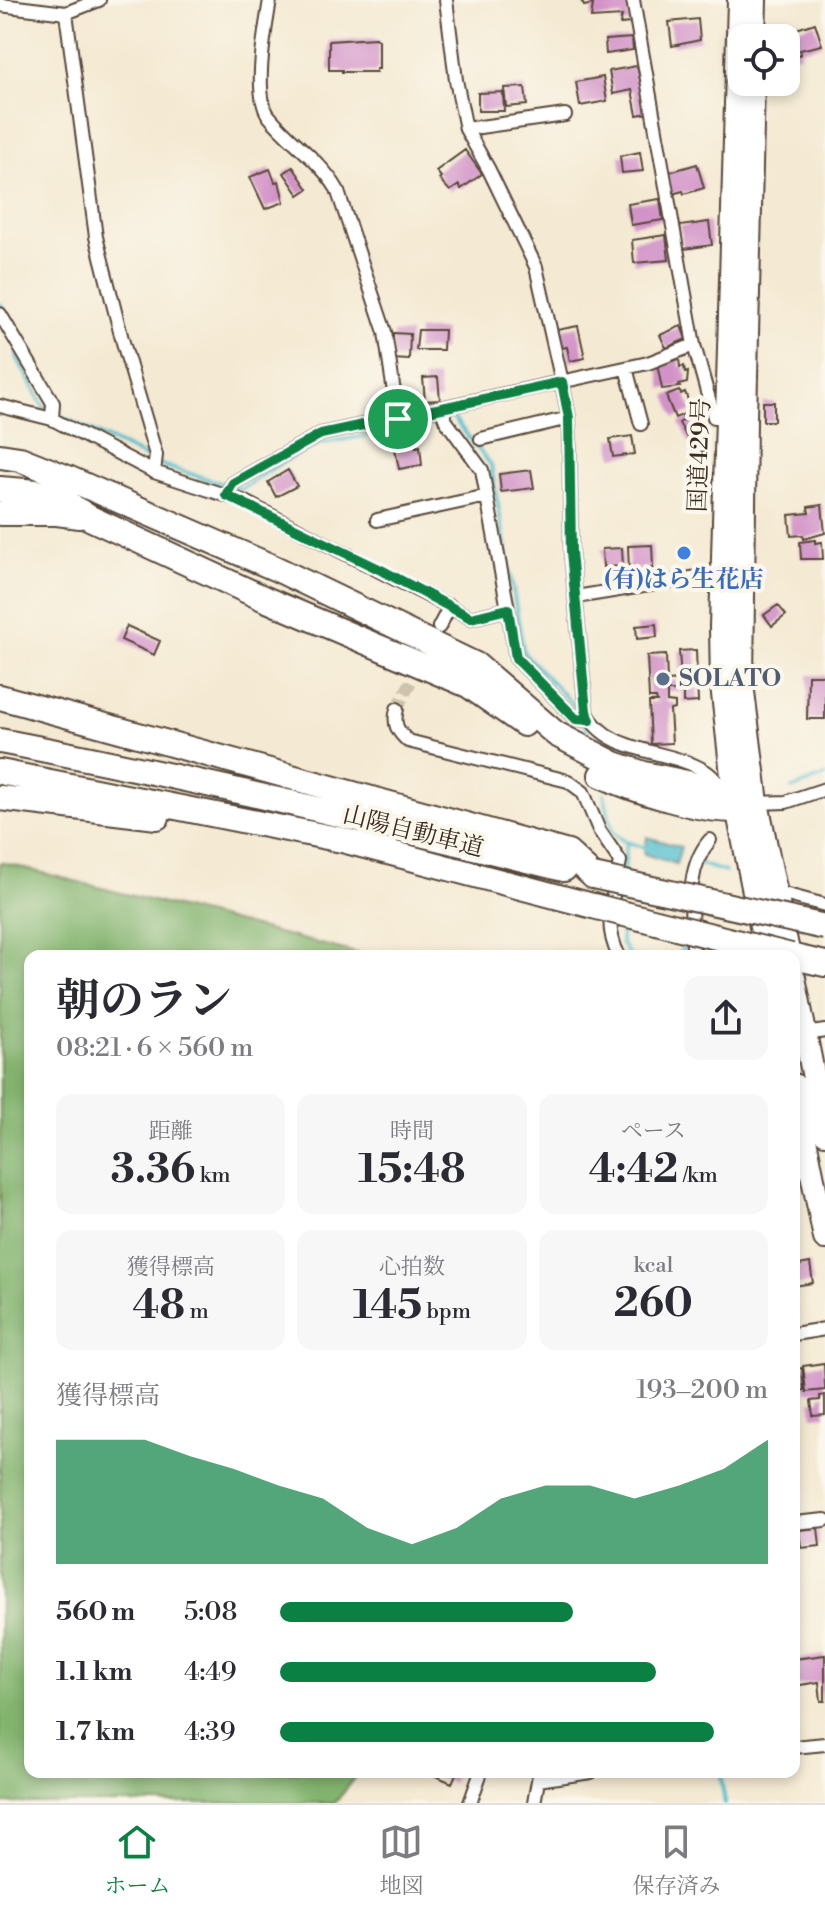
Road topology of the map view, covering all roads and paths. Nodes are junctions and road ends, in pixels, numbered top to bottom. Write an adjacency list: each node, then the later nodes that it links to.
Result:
1 (99, 0): 8 (street)
2 (270, 0): 22 (street)
3 (446, 0): 12 (street)
4 (633, 0): 14 (street)
5 (739, 0): 21 (highway, 国道429号)
6 (755, 0): 9 (highway)
7 (0, 5): 8 (street)
8 (66, 13): 26 (street)
9 (754, 24)
10 (752, 96): 21 (highway, 国道429号)
11 (565, 115): 12 (street)
12 (466, 129): 16 (street)
13 (0, 314): 18 (street)
14 (694, 345): 15 (street); 21 (street)
15 (626, 368): 16 (street); 23 (street)
16 (562, 382): 19 (street); 20 (street)
17 (0, 406): 18 (street)
18 (53, 414): 26 (street)
19 (444, 415): 22 (street); 29 (street)
20 (569, 418): 24 (street); 34 (street)
21 (736, 418): 33 (highway, 国道429号); 45 (highway, 国道429号)
22 (398, 419): 28 (street)
23 (641, 424)
24 (481, 439)
25 (0, 456): 45 (highway)
26 (155, 467): 28 (street)
27 (0, 489): 31 (highway)
28 (229, 489): 35 (street)
29 (487, 496): 32 (street); 36 (street)
30 (0, 513): 31 (highway)
31 (90, 518): 45 (highway)
32 (377, 520)
33 (722, 573): 34 (street); 45 (highway, 国道429号)
34 (576, 597): 40 (street)
35 (450, 606): 36 (street); 37 (street)
36 (508, 609): 40 (street)
37 (439, 627)
38 (0, 697): 48 (highway)
39 (397, 709): 52 (street)
40 (585, 720): 45 (street)
41 (0, 741): 48 (highway, 山陽自動車道)
42 (0, 772): 46 (highway, 山陽自動車道)
43 (825, 789): 45 (street)
44 (0, 798): 46 (highway)
45 (738, 799): 49 (highway, 国道429号); 54 (highway, 国道429号)
46 (342, 840): 55 (highway, 山陽自動車道, bridge)
47 (710, 840): 53 (street)
48 (593, 876): 51 (highway, 山陽自動車道, bridge)
49 (776, 892): 50 (street); 56 (highway, 国道429号)
50 (825, 905)
51 (825, 927)
52 (616, 950)
53 (692, 950)
54 (766, 950)
55 (768, 950)
56 (790, 950)
57 (800, 958): 58 (highway, 山陽自動車道)
58 (825, 964)
59 (800, 993): 60 (highway)
60 (816, 1033): 62 (highway)
61 (800, 1115): 63 (highway)
62 (825, 1133)
63 (825, 1238)
64 (825, 1329): 65 (street)
65 (800, 1333)
66 (825, 1520): 67 (street)
67 (800, 1522)
68 (825, 1744): 69 (street)
69 (800, 1746)
70 (479, 1778): 72 (street)
71 (539, 1778): 73 (street)
72 (470, 1803)
73 (534, 1803)

